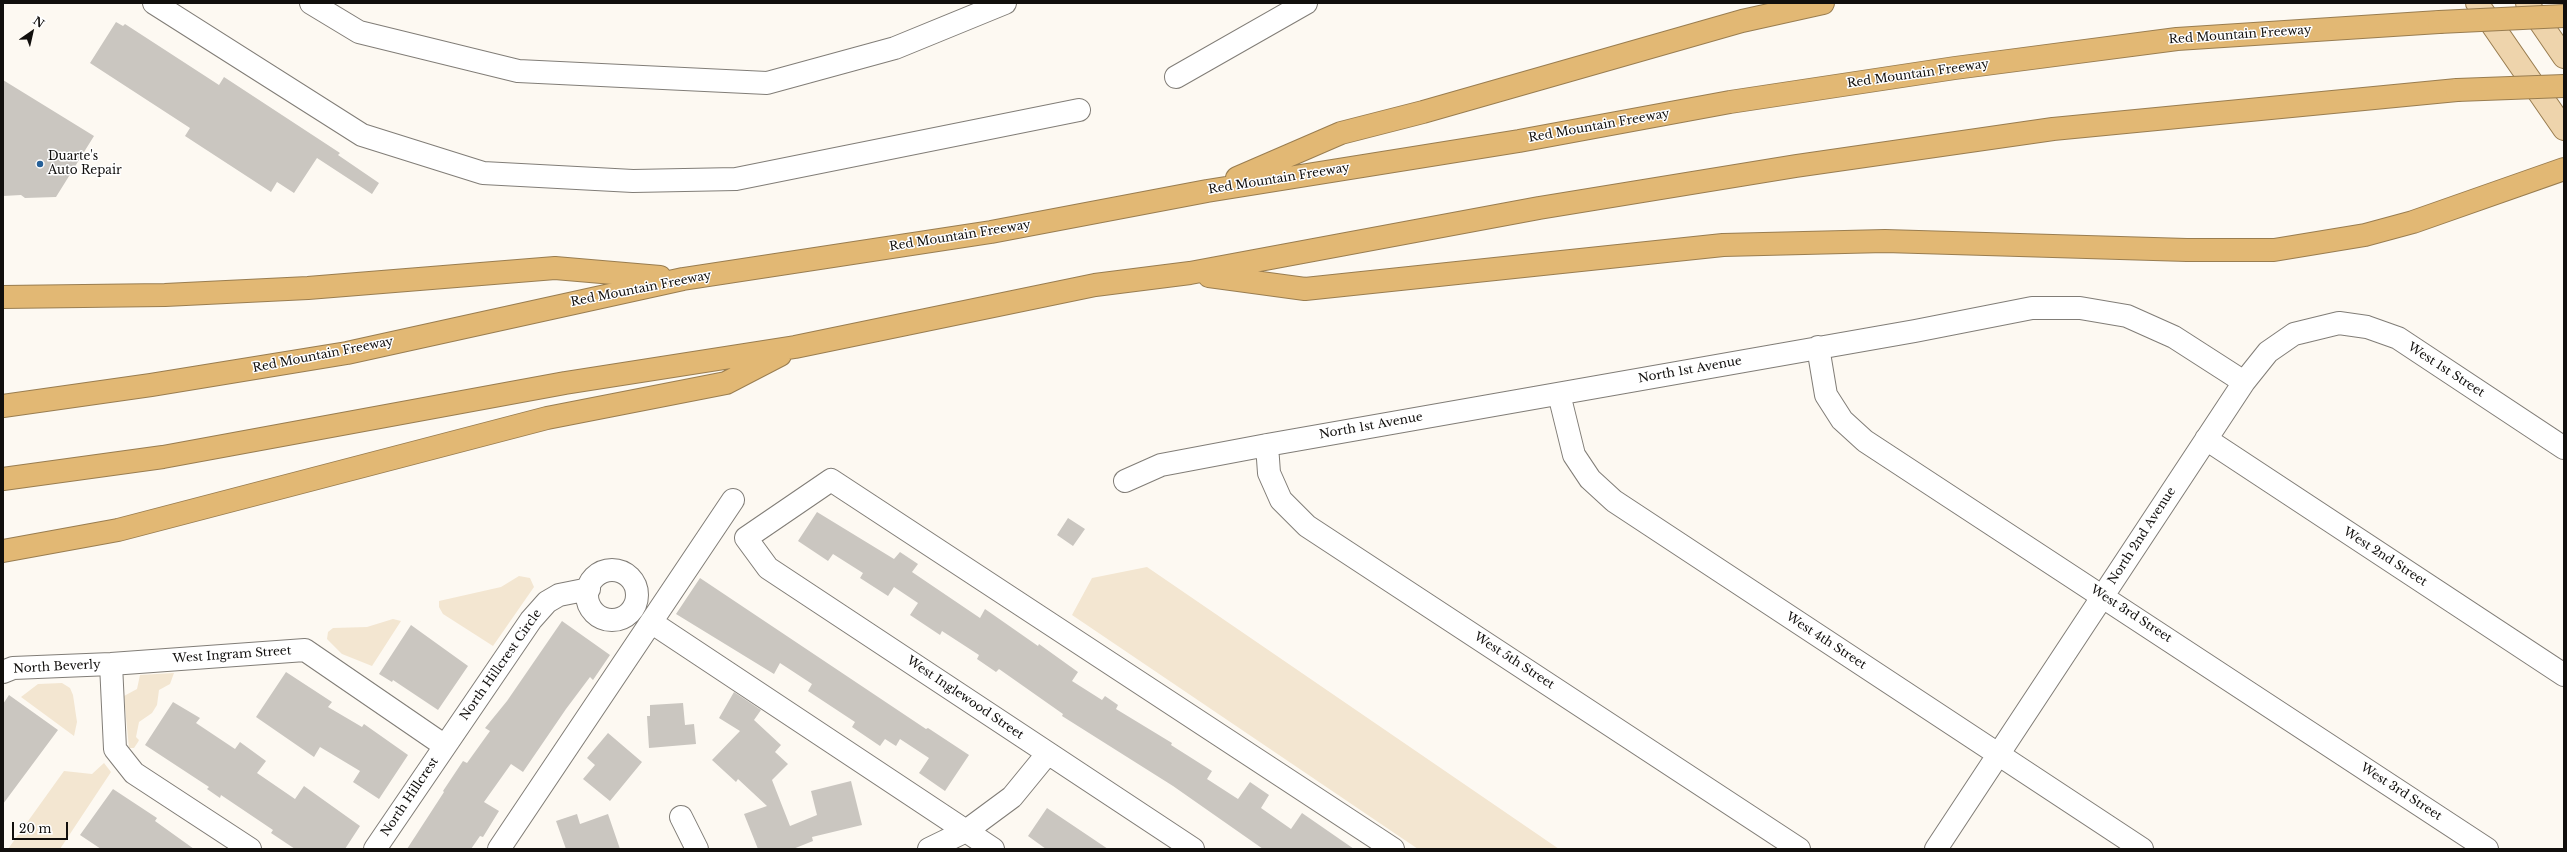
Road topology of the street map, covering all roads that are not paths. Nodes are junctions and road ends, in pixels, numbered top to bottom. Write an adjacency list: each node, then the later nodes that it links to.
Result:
1 (154, 3): 12 (street)
2 (311, 3): 3 (street)
3 (1005, 3)
4 (1306, 3): 10 (street)
5 (1823, 3): 15 (highway)
6 (2477, 3): 13 (main road)
7 (2527, 3): 9 (main road)
8 (2564, 16): 15 (highway, Red Mountain Freeway, bridge)
9 (2564, 57)
10 (1176, 77)
11 (2564, 86): 16 (highway, bridge)
12 (1079, 110)
13 (2564, 129)
14 (2564, 169): 16 (highway)
15 (1207, 191): 17 (highway, Red Mountain Freeway)
16 (1190, 273): 20 (highway)
17 (684, 279): 18 (highway); 24 (highway, Red Mountain Freeway)
18 (3, 297)
19 (2317, 326): 22 (street, North 2nd Avenue); 27 (street, West 1st Street)
20 (795, 346): 28 (highway); 31 (highway)
21 (1818, 347): 22 (street, North 1st Avenue); 23 (street, North 1st Avenue); 33 (street, West 3rd Street)
22 (2244, 382): 25 (street, North 2nd Avenue)
23 (1559, 394): 26 (street, North 1st Avenue); 40 (street, West 4th Street)
24 (3, 406)
25 (2206, 439): 33 (street, North 2nd Avenue); 37 (street, West 2nd Street)
26 (1267, 444): 29 (street, North 1st Avenue); 51 (street, West 5th Street)
27 (2564, 448)
28 (3, 479)
29 (1125, 481)
30 (733, 500): 34 (street)
31 (3, 551)
32 (588, 589): 38 (street, North Hillcrest Circle)
33 (2103, 596): 40 (street, North 2nd Avenue); 54 (street, West 3rd Street)
34 (651, 622): 42 (street); 45 (street)
35 (111, 664): 36 (street, North Beverly); 38 (street, West Ingram Street); 43 (street)
36 (3, 672)
37 (2564, 675)
38 (445, 746): 44 (street, North Hillcrest)
39 (1048, 753): 42 (street); 49 (street, West Inglewood Street); 50 (street, West Inglewood Street)
40 (1999, 755): 52 (street, North 2nd Avenue); 53 (street, West 4th Street)
41 (681, 817): 46 (street)
42 (966, 831): 47 (street); 48 (street)
43 (250, 849)
44 (375, 849)
45 (499, 849)
46 (697, 849)
47 (929, 849)
48 (993, 849)
49 (1193, 849)
50 (1393, 849)
51 (1800, 849)
52 (1936, 849)
53 (2142, 849)
54 (2487, 849)

